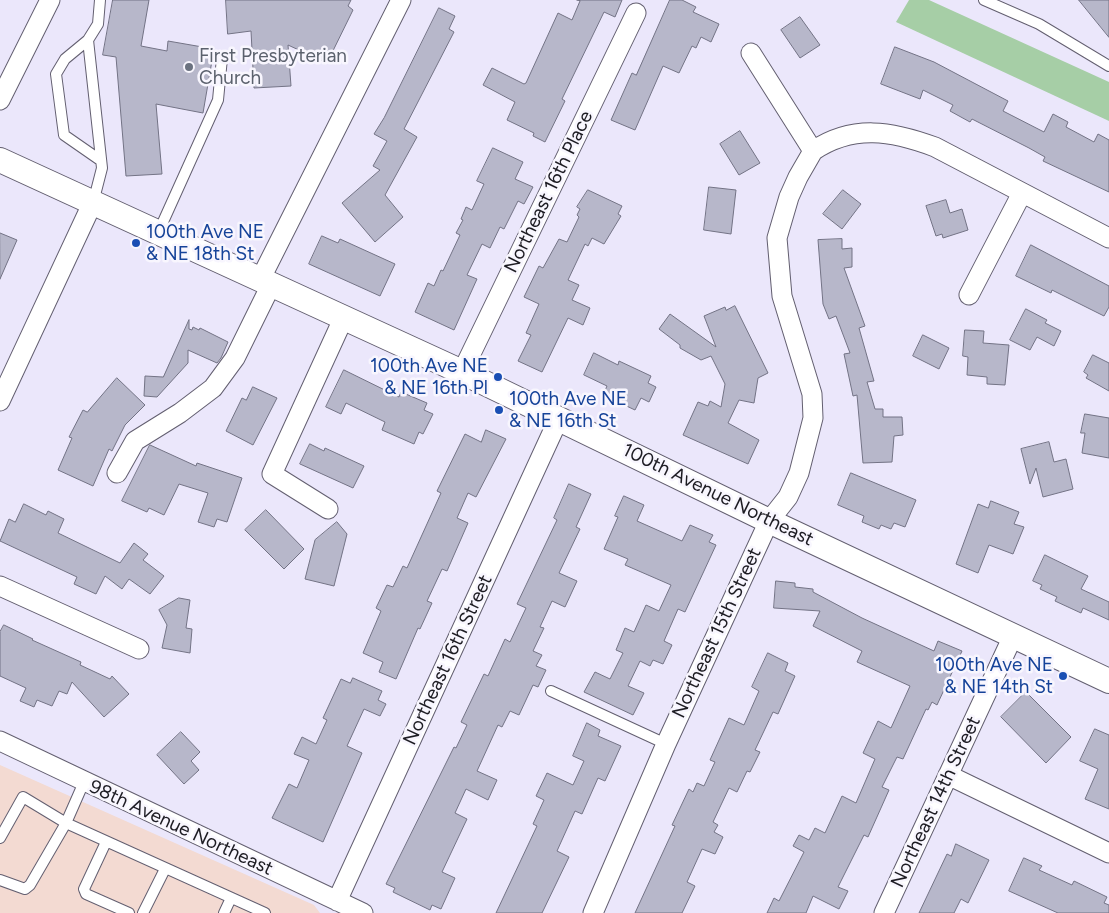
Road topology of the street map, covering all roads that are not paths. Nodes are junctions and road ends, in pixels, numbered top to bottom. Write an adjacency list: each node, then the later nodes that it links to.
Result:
1 (50, 0): 10 (street)
2 (100, 0): 6 (lane)
3 (401, 0): 18 (street)
4 (984, 0): 9 (lane)
5 (636, 13): 21 (street, Northeast 16th Place)
6 (88, 40): 13 (lane); 13 (lane)
7 (751, 53): 11 (street)
8 (222, 58): 16 (lane)
9 (1109, 66)
10 (0, 100)
11 (813, 151): 14 (street); 26 (street, Northeast 15th Street)
12 (0, 160): 15 (street, 100th Avenue Northeast)
13 (100, 160): 15 (lane)
14 (1022, 193): 17 (street); 19 (street)
15 (92, 204): 16 (street, 100th Avenue Northeast); 22 (street)
16 (158, 234): 18 (street, 100th Avenue Northeast)
17 (1109, 238)
18 (265, 283): 20 (street, 100th Avenue Northeast); 24 (street)
19 (969, 295)
20 (344, 317): 21 (street, 100th Avenue Northeast); 25 (street)
21 (462, 372): 23 (street, 100th Avenue Northeast)
22 (0, 401)
23 (559, 418): 26 (street, 100th Avenue Northeast); 43 (street, Northeast 16th Street)
24 (117, 473)
25 (328, 509)
26 (769, 521): 28 (street, 100th Avenue Northeast); 33 (street, Northeast 15th Street)
27 (0, 586): 29 (street)
28 (1013, 636): 30 (street, 100th Avenue Northeast); 34 (street, Northeast 14th Street)
29 (138, 648)
30 (1109, 680)
31 (551, 691): 33 (lane)
32 (0, 741): 35 (street, 98th Avenue Northeast)
33 (666, 744): 49 (street, Northeast 15th Street)
34 (948, 775): 39 (street); 50 (street, Northeast 14th Street)
35 (84, 782): 36 (lane); 43 (street, 98th Avenue Northeast)
36 (66, 823): 37 (lane); 38 (lane); 41 (lane)
37 (0, 838)
38 (106, 842): 40 (lane); 44 (lane)
39 (1109, 853)
40 (165, 868): 42 (lane); 45 (lane)
41 (0, 880)
42 (231, 898): 46 (lane); 47 (lane)
43 (334, 907): 48 (street, 98th Avenue Northeast)
44 (130, 913)
45 (143, 913)
46 (224, 913)
47 (265, 913)
48 (363, 913)
49 (593, 913)
50 (884, 913)

